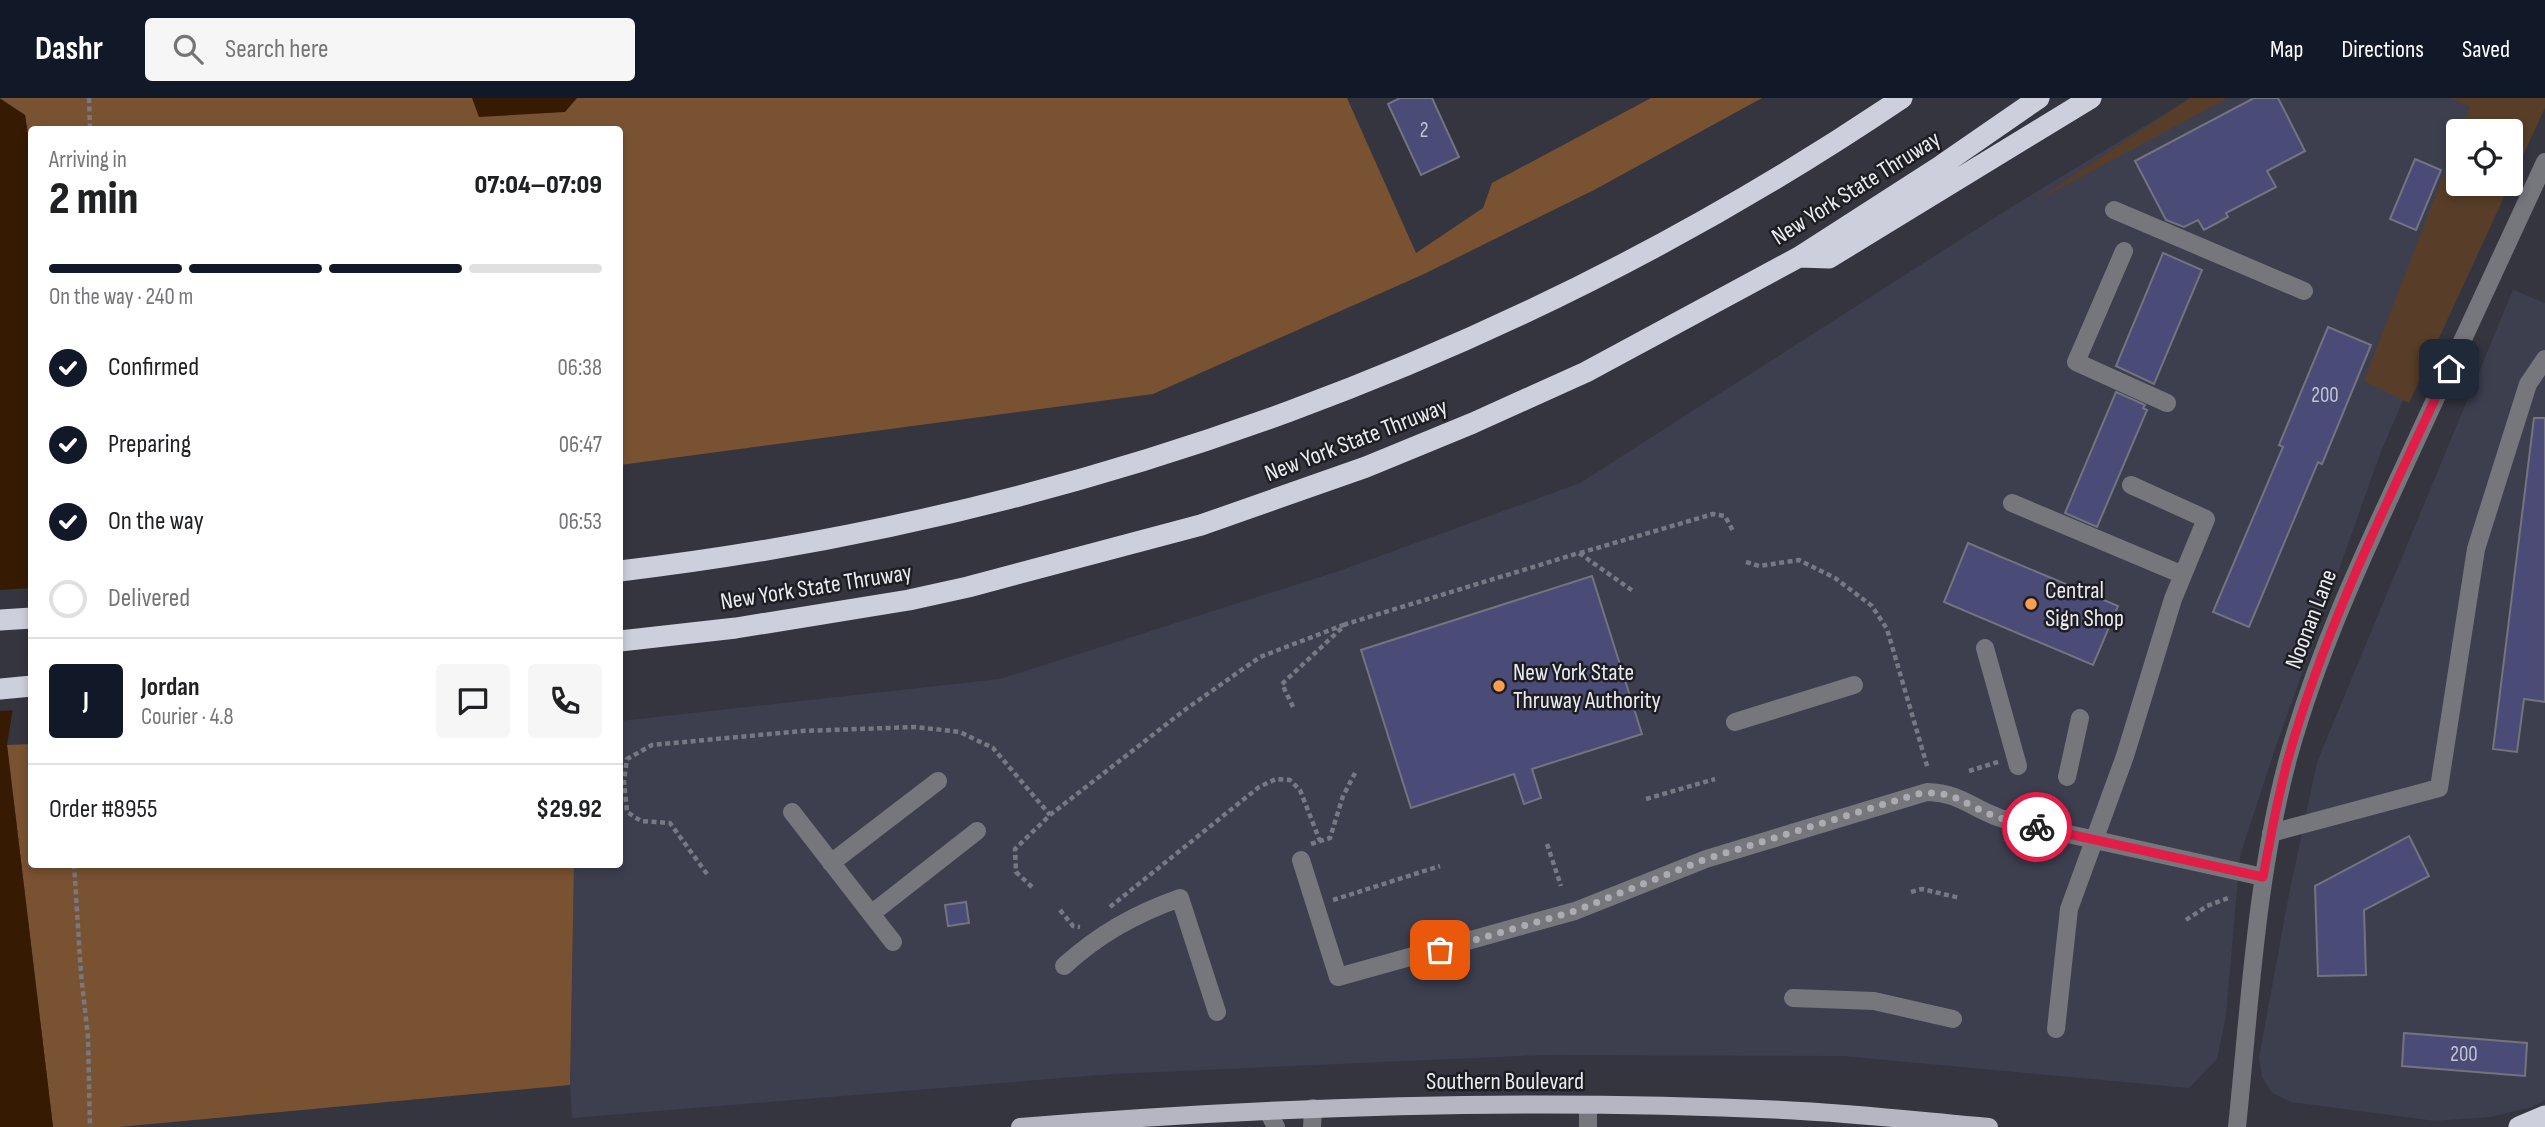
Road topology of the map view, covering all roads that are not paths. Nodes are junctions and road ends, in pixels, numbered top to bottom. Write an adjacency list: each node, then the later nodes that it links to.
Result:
1 (1902, 98): 13 (highway, New York State Thruway)
2 (2039, 98): 7 (highway, New York State Thruway)
3 (2091, 98): 7 (highway)
4 (2545, 162): 29 (street, Noonan Lane)
5 (2114, 210): 8 (street)
6 (2124, 251): 10 (street)
7 (1799, 257): 17 (highway, New York State Thruway)
8 (2304, 291)
9 (2545, 359): 29 (street)
10 (2167, 403)
11 (2131, 485): 14 (street)
12 (2012, 503): 14 (street)
13 (623, 571)
14 (2183, 575): 30 (street)
15 (28, 618): 16 (highway)
16 (0, 620)
17 (623, 640)
18 (1985, 648): 24 (street)
19 (1854, 685): 23 (street)
20 (28, 686): 21 (highway)
21 (0, 689)
22 (2080, 718): 25 (street)
23 (1735, 722)
24 (2017, 762)
25 (2067, 777)
26 (938, 781): 32 (street)
27 (792, 812): 32 (street)
28 (977, 831): 34 (street)
29 (2271, 833): 33 (street, Noonan Lane)
30 (2093, 839): 31 (street); 33 (street); 40 (street)
31 (1301, 860)
32 (831, 863): 34 (street)
33 (2263, 877): 49 (street, Noonan Lane)
34 (871, 914): 35 (street)
35 (893, 942)
36 (1064, 966): 38 (street)
37 (1793, 998): 39 (street)
38 (1217, 1012)
39 (1953, 1018)
40 (2056, 1029)
41 (1588, 1105): 42 (main road, Southern Boulevard); 47 (street); 48 (main road, Southern Boulevard)
42 (1313, 1108): 44 (main road, Southern Boulevard); 46 (street)
43 (2545, 1116): 50 (highway)
44 (1272, 1119): 45 (main road, Southern Boulevard)
45 (1020, 1127)
46 (1312, 1127)
47 (1588, 1127)
48 (1989, 1127)
49 (2237, 1127)
50 (2519, 1127)

